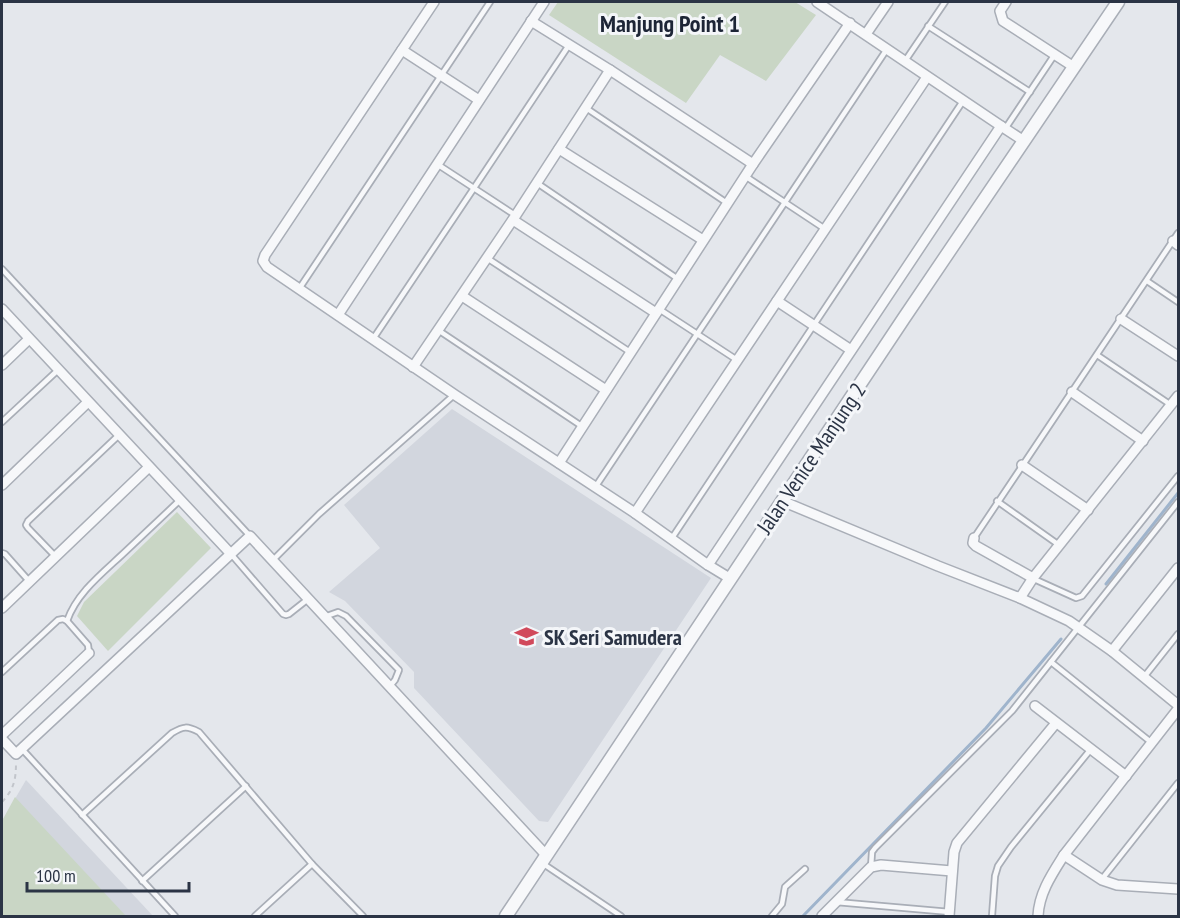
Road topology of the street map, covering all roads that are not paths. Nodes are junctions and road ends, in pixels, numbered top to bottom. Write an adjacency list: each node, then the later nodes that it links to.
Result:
1 (434, 2): 16 (street)
2 (490, 2): 21 (lane)
3 (544, 2): 10 (street)
4 (817, 2): 9 (street)
5 (888, 2): 13 (street)
6 (945, 2): 12 (lane)
7 (1006, 2): 17 (street)
8 (1119, 2): 19 (street, Jalan Venice Manjung 2)
9 (830, 5): 11 (street)
10 (531, 21): 14 (street); 24 (street)
11 (850, 23): 13 (street); 31 (street)
12 (928, 26): 18 (lane); 23 (lane)
13 (866, 34): 15 (street)
14 (569, 45): 20 (street); 34 (lane)
15 (887, 49): 18 (street); 36 (lane)
16 (402, 50): 21 (street); 45 (street)
17 (1054, 54): 19 (street); 23 (lane)
18 (904, 61): 22 (street)
19 (1074, 67): 28 (street, Jalan Venice Manjung 2)
20 (610, 70): 26 (street); 31 (street)
21 (442, 75): 24 (street); 45 (lane)
22 (927, 77): 25 (street); 38 (street)
23 (1030, 92): 27 (lane)
24 (479, 100): 30 (street)
25 (963, 101): 27 (street); 53 (lane)
26 (586, 108): 29 (street); 35 (lane)
27 (1003, 128): 28 (street); 58 (street)
28 (1024, 141): 83 (street, Jalan Venice Manjung 2)
29 (559, 149): 33 (street); 39 (street)
30 (437, 164): 34 (lane); 51 (street)
31 (753, 164): 32 (street)
32 (745, 176): 35 (street); 36 (lane)
33 (537, 183): 37 (street); 43 (lane)
34 (474, 188): 37 (lane); 57 (lane)
35 (727, 203): 39 (street)
36 (786, 203): 38 (lane); 55 (lane)
37 (515, 217): 41 (street); 50 (street)
38 (825, 228): 47 (street)
39 (703, 240): 43 (street)
40 (1177, 240): 44 (lane)
41 (487, 258): 46 (street); 59 (lane)
42 (2, 269): 88 (lane)
43 (678, 279): 50 (street)
44 (1147, 281): 48 (lane); 52 (lane)
45 (299, 289): 51 (street)
46 (462, 296): 54 (street); 66 (street)
47 (777, 301): 53 (street); 62 (street)
48 (1179, 302)
49 (2, 309): 56 (street)
50 (657, 311): 55 (lane); 59 (street)
51 (338, 315): 57 (street)
52 (1121, 319): 60 (lane); 61 (street)
53 (814, 326): 58 (street); 90 (lane)
54 (438, 330): 64 (street); 73 (lane)
55 (698, 335): 62 (lane); 81 (lane)
56 (29, 339): 63 (street); 65 (street)
57 (373, 339): 64 (street)
58 (852, 350): 96 (street)
59 (631, 353): 66 (street)
60 (1097, 355): 67 (lane); 71 (lane)
61 (1179, 356)
62 (737, 360): 87 (street)
63 (2, 365)
64 (413, 367): 68 (street)
65 (58, 370): 70 (street); 72 (lane)
66 (606, 390): 73 (street)
67 (1072, 392): 75 (street); 77 (lane)
68 (455, 395): 76 (street); 95 (lane)
69 (1179, 396): 71 (street)
70 (88, 402): 74 (street); 80 (street)
71 (1171, 405): 75 (street)
72 (2, 422)
73 (583, 427): 76 (street)
74 (118, 435): 78 (street); 94 (lane)
75 (1143, 441): 86 (street)
76 (559, 463): 81 (street)
77 (1022, 465): 84 (lane); 86 (street)
78 (149, 467): 82 (street); 94 (street)
79 (1179, 476): 98 (lane)
80 (2, 485)
81 (596, 487): 87 (street)
82 (180, 500): 93 (street); 105 (lane)
83 (782, 501): 99 (street, Jalan Venice Manjung 2); 101 (street)
84 (998, 501): 89 (lane); 91 (lane)
85 (1179, 502): 106 (lane)
86 (1088, 510): 91 (street)
87 (635, 513): 90 (street)
88 (250, 536): 93 (street); 95 (street)
89 (974, 538): 98 (street)
90 (672, 539): 96 (street)
91 (1060, 545): 98 (street)
92 (2, 553): 100 (lane)
93 (231, 554): 102 (lane); 120 (street)
94 (56, 557): 100 (street)
95 (272, 561): 102 (street)
96 (708, 565): 99 (street)
97 (1179, 568): 108 (street)
98 (1033, 578): 101 (street)
99 (731, 579): 126 (street, Jalan Venice Manjung 2)
100 (30, 582): 103 (street)
101 (1020, 598): 106 (street)
102 (308, 599): 104 (street)
103 (2, 608)
104 (324, 617): 113 (street); 113 (lane)
105 (67, 621): 109 (lane); 111 (lane)
106 (1079, 627): 108 (street); 110 (lane)
107 (1179, 634): 112 (lane)
108 (1112, 651): 112 (street)
109 (89, 653): 117 (street)
110 (1051, 662): 118 (lane); 128 (lane)
111 (2, 672)
112 (1144, 677): 115 (street)
113 (390, 687): 126 (street)
114 (1035, 706): 116 (street)
115 (1179, 707): 118 (street)
116 (1056, 723): 119 (street); 130 (street)
117 (2, 737): 120 (street)
118 (1152, 743): 121 (street)
119 (1091, 749): 121 (street); 143 (lane)
120 (19, 752): 124 (lane)
121 (1126, 776): 125 (street)
122 (1179, 783): 131 (lane)
123 (246, 786): 124 (lane); 127 (lane); 132 (lane)
124 (82, 815): 132 (lane)
125 (1064, 855): 131 (street); 144 (street)
126 (544, 859): 139 (street, Jalan Venice Manjung 2); 140 (lane)
127 (312, 864): 137 (lane); 138 (lane)
128 (871, 867): 130 (street); 134 (street)
129 (805, 868): 141 (lane)
130 (952, 870): 135 (street)
131 (1102, 880): 133 (street)
132 (142, 881): 136 (lane)
133 (1179, 889)
134 (836, 902): 135 (lane); 142 (street)
135 (950, 914)
136 (175, 916)
137 (255, 916)
138 (363, 916)
139 (506, 916)
140 (621, 916)
141 (772, 916)
142 (822, 916)
143 (992, 916)
144 (1038, 916)

